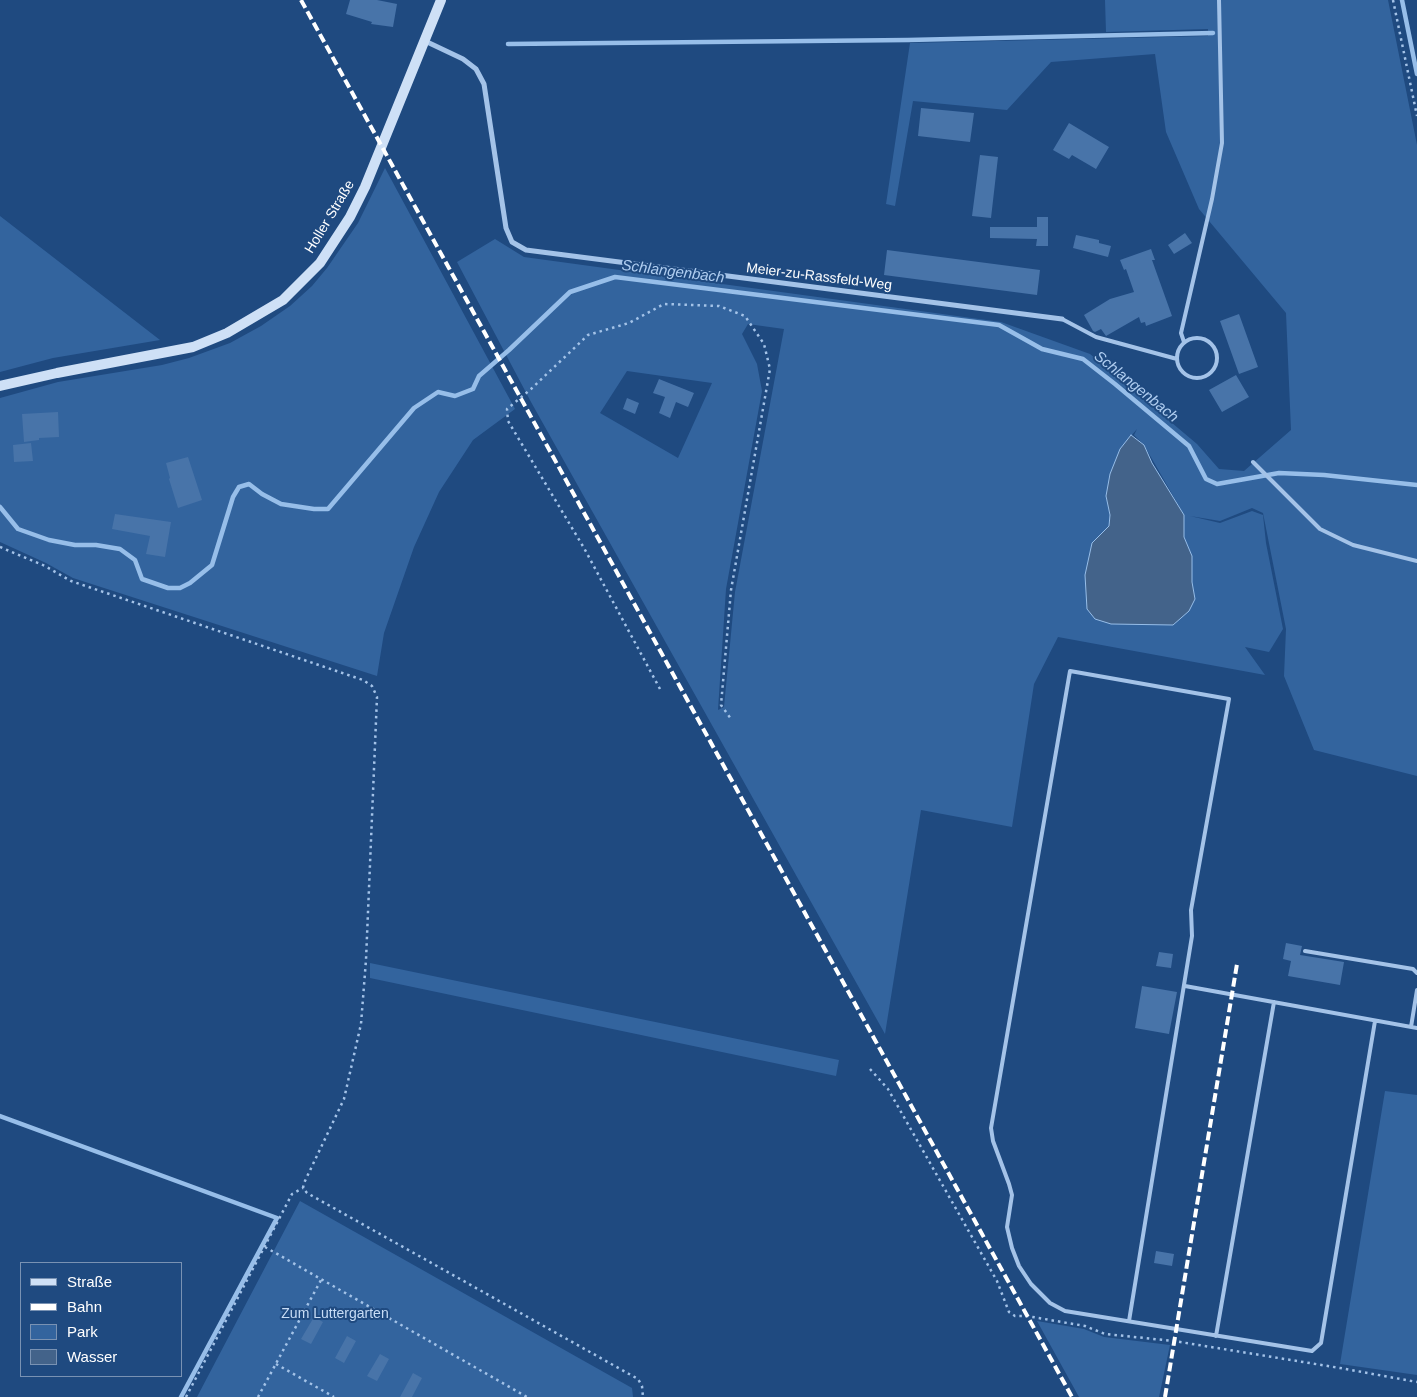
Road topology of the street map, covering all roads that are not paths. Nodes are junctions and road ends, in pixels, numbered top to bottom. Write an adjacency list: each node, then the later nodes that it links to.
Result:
1 (441, 0): 3 (street, Holler Straße)
2 (1219, 0): 5 (lane)
3 (425, 41): 4 (street, Meier-zu-Rassfeld-Weg); 7 (street, Holler Straße)
4 (1062, 319): 6 (lane)
5 (1184, 342): 6 (lane); 6 (lane)
6 (1177, 359)
7 (0, 386)
8 (1253, 462): 9 (lane)
9 (1417, 561)
10 (1305, 951): 11 (lane)
11 (1417, 973)
12 (1185, 986): 14 (lane); 18 (lane); 18 (lane)
13 (1417, 990): 16 (lane)
14 (1274, 1002): 15 (lane); 19 (lane)
15 (1375, 1021): 16 (lane); 19 (lane)
16 (1411, 1027): 17 (lane)
17 (1417, 1028)
18 (1129, 1321): 19 (lane)
19 (1216, 1336)

